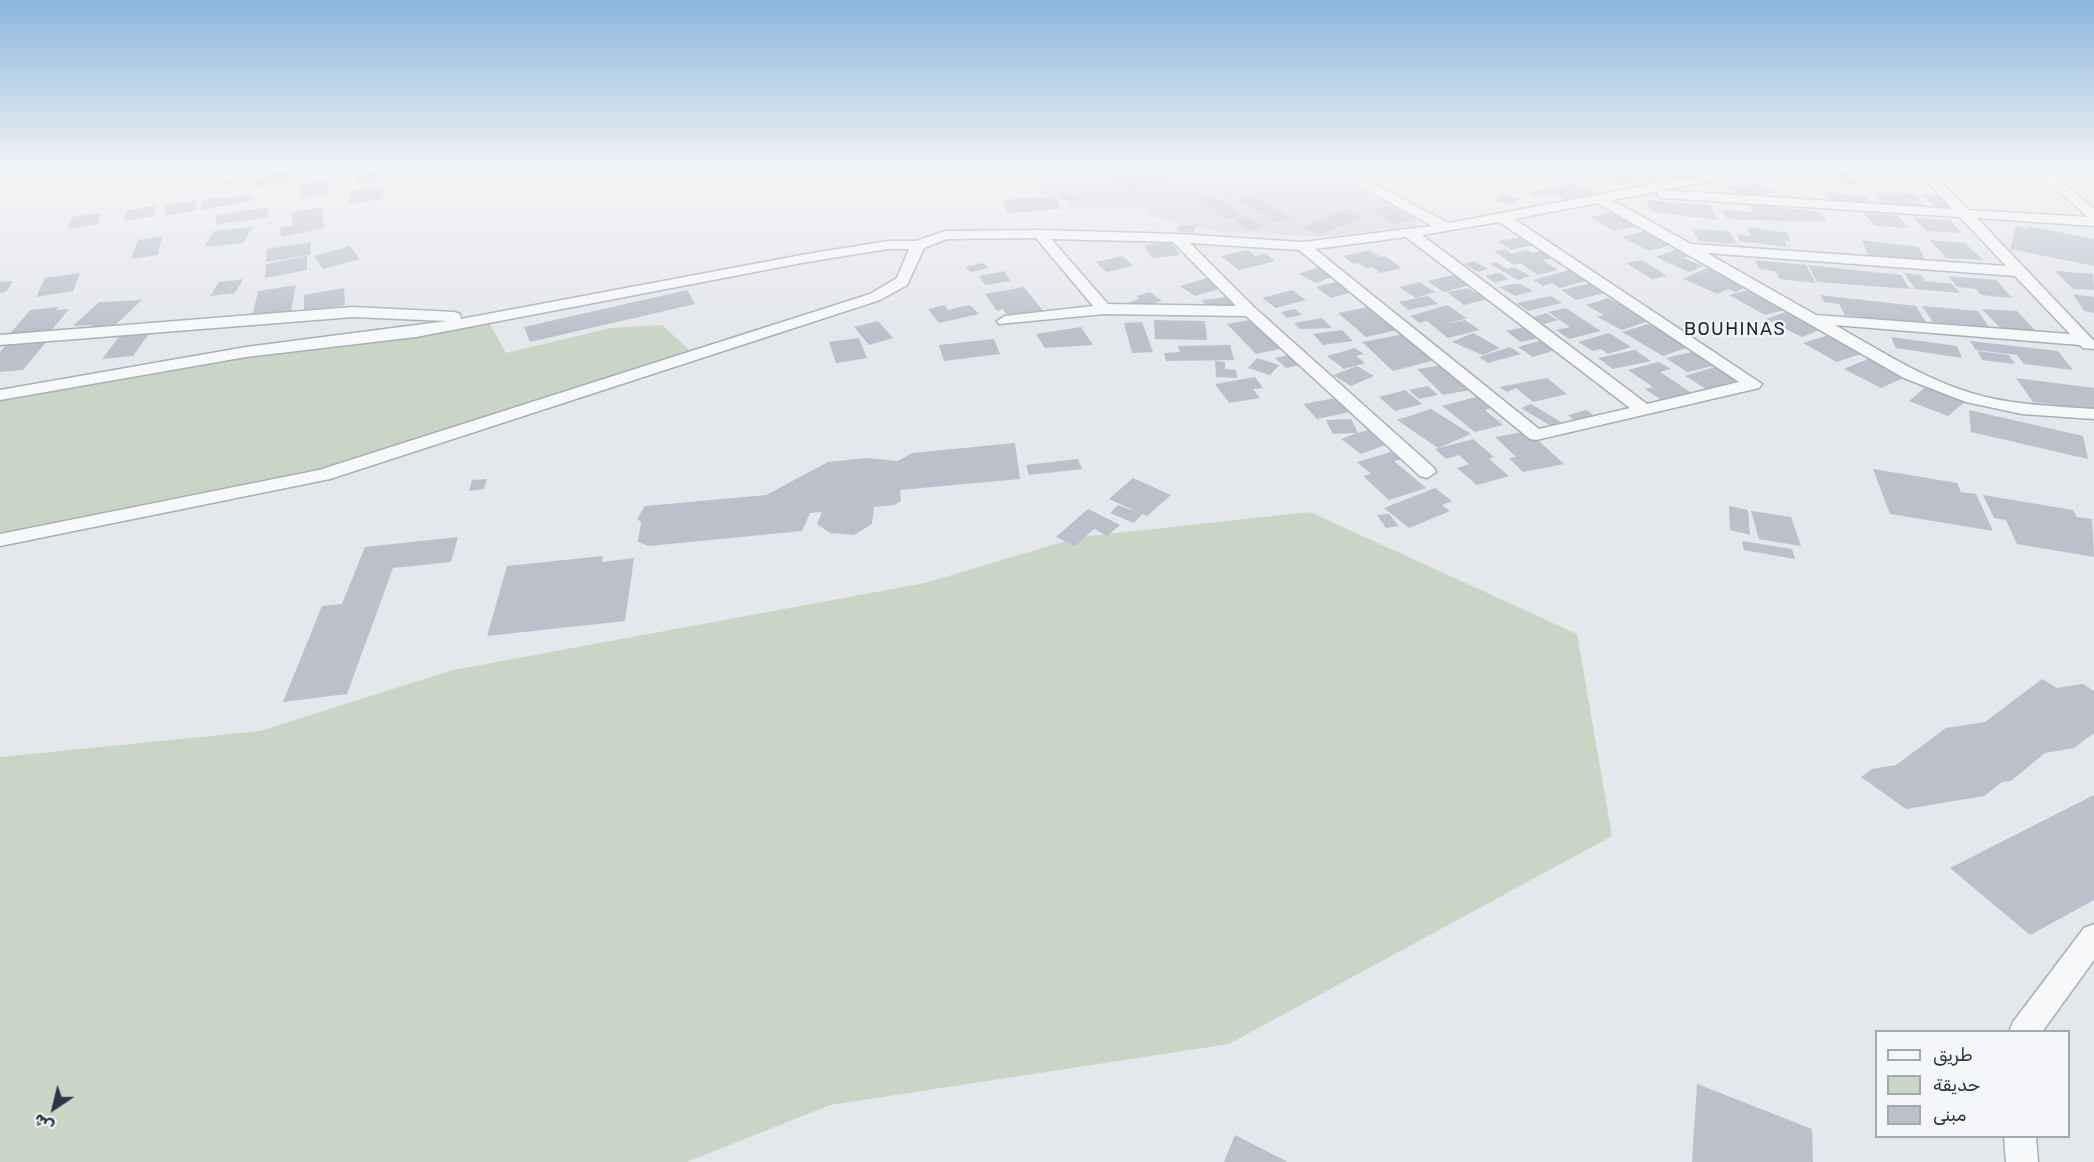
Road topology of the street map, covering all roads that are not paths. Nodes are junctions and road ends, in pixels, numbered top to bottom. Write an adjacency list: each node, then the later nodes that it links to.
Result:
1 (1442, 225): 6 (street)
2 (1461, 225): 6 (street)
3 (1513, 225): 22 (street)
4 (1648, 225): 12 (street)
5 (1977, 225): 13 (street)
6 (1447, 228): 8 (street)
7 (1040, 234): 9 (street); 10 (street); 14 (street)
8 (1411, 234): 11 (street); 22 (street)
9 (1177, 238): 11 (street); 15 (street)
10 (918, 245): 16 (street); 25 (street)
11 (1303, 246): 22 (street)
12 (1687, 247): 13 (street); 17 (street)
13 (2022, 272): 20 (street)
14 (1104, 309): 15 (street); 18 (street)
15 (1250, 310): 24 (street)
16 (487, 319): 19 (street); 21 (street)
17 (1812, 319): 20 (street); 23 (street)
18 (1005, 321)
19 (0, 340)
20 (2089, 345)
21 (0, 395)
22 (1645, 411)
23 (2094, 414)
24 (1427, 472)
25 (0, 540)
26 (2094, 937): 27 (street)
27 (2025, 1030)
28 (2020, 1138): 29 (street)
29 (2022, 1162)

